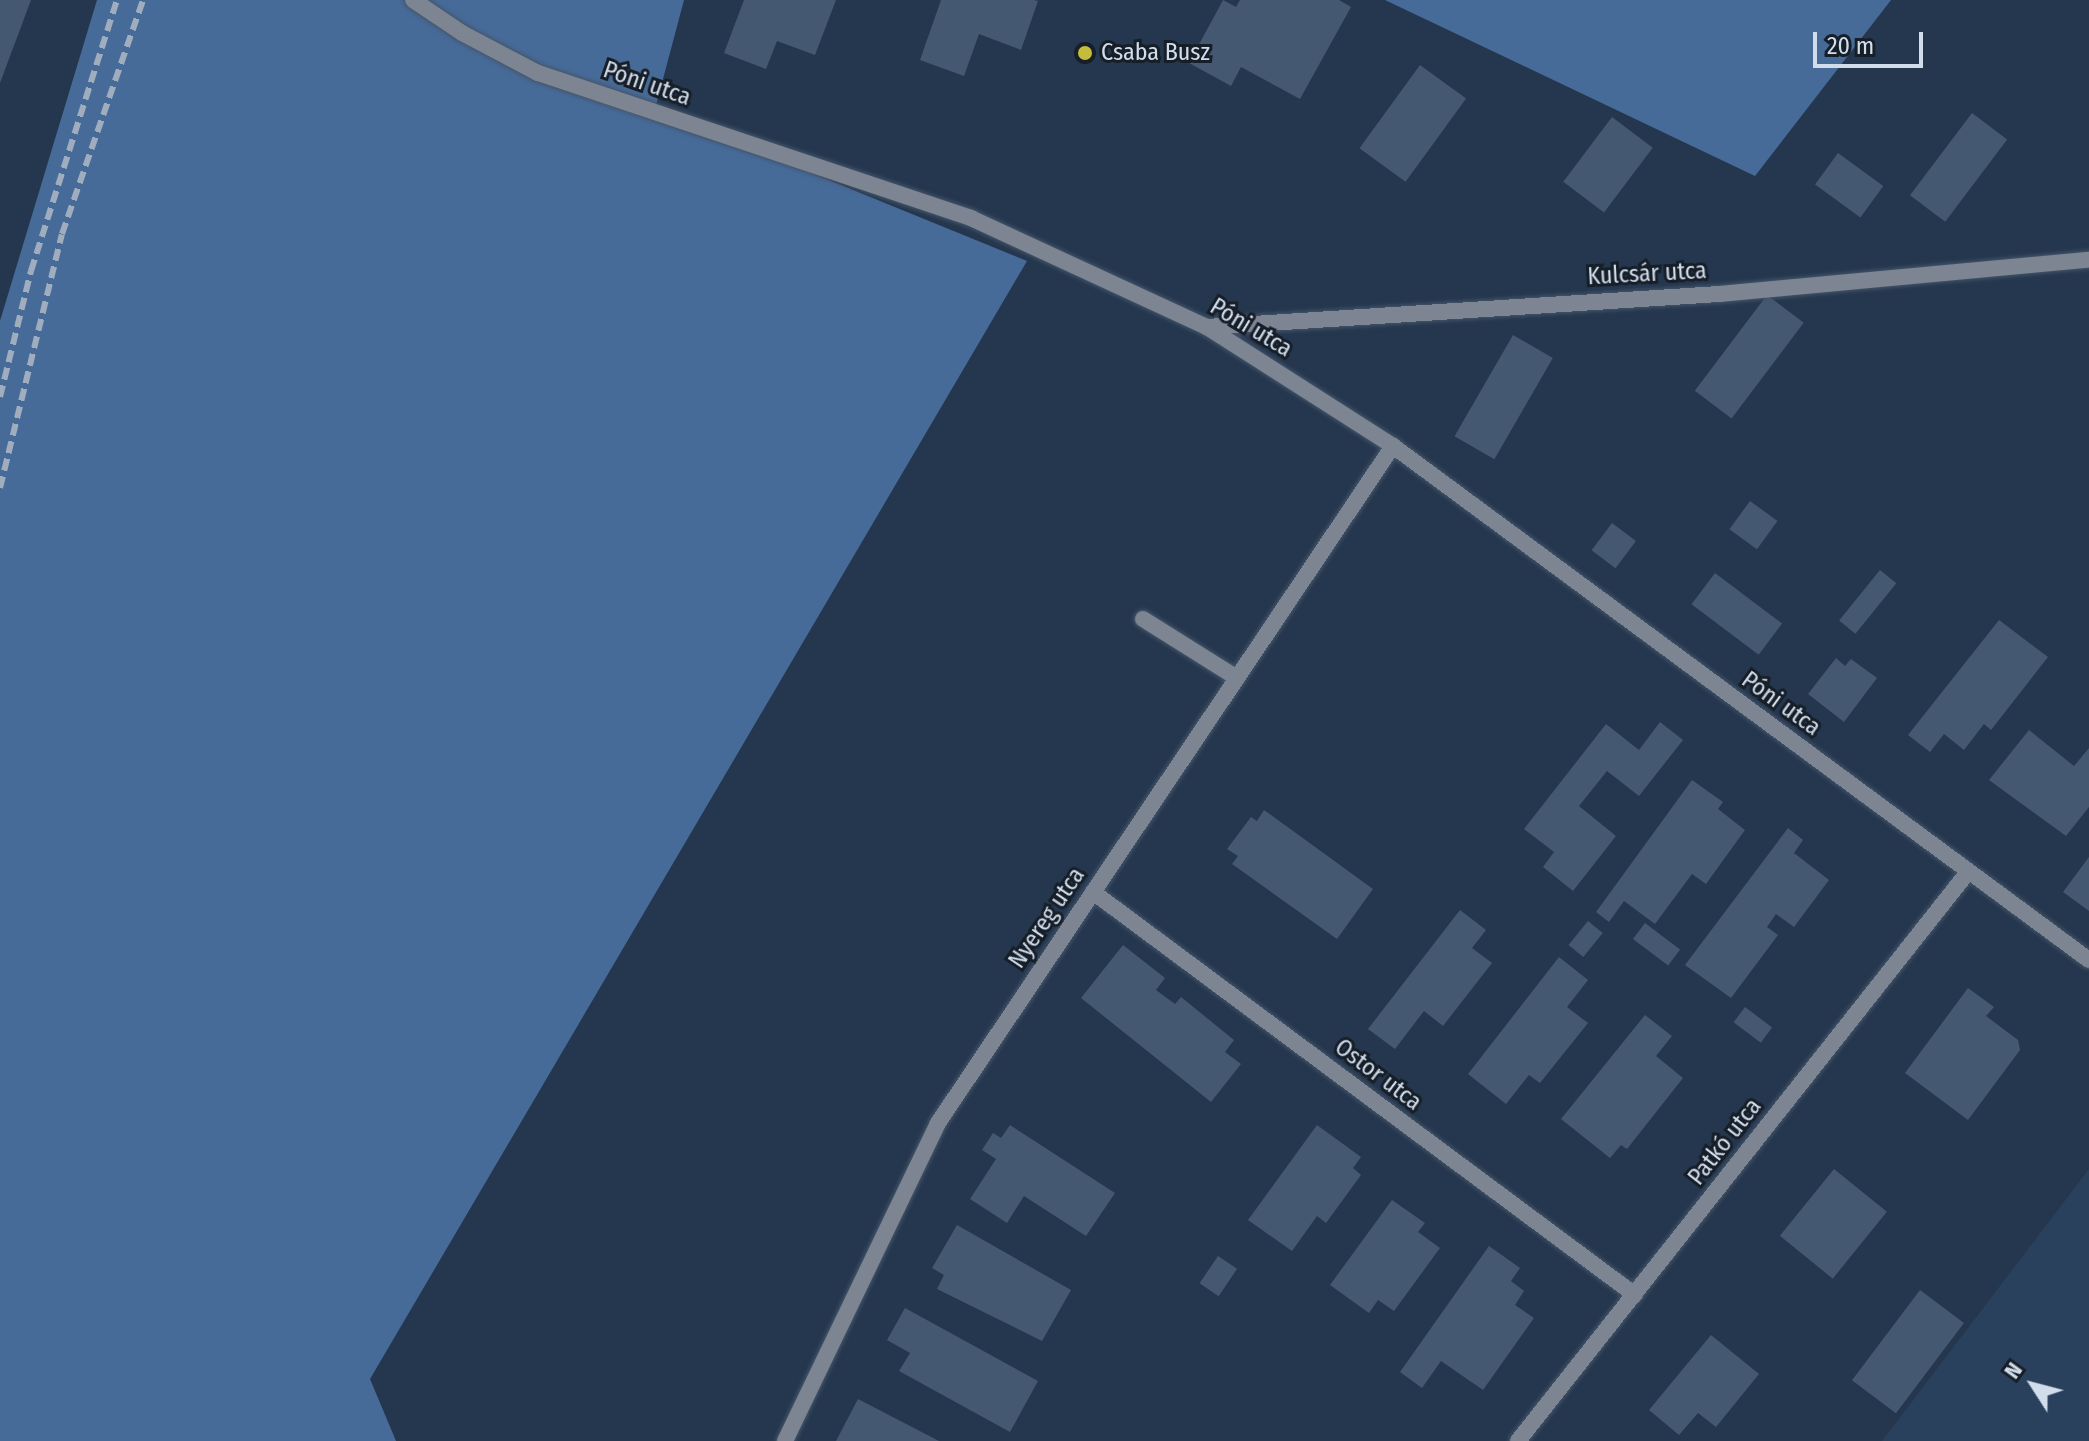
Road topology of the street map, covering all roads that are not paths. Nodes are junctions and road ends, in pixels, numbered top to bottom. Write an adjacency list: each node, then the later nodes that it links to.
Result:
1 (413, 0): 3 (street, Póni utca)
2 (2089, 260): 3 (street, Kulcsár utca)
3 (1207, 327): 4 (street, Póni utca)
4 (1393, 446): 6 (street, Nyereg utca); 7 (street, Póni utca)
5 (1143, 619): 6 (street)
6 (1237, 678): 8 (street, Nyereg utca)
7 (1968, 872): 9 (street, Póni utca); 10 (street, Patkó utca)
8 (1093, 892): 10 (street, Ostor utca); 11 (street, Nyereg utca)
9 (2089, 960)
10 (1635, 1295): 12 (street, Patkó utca)
11 (785, 1441)
12 (1518, 1441)

